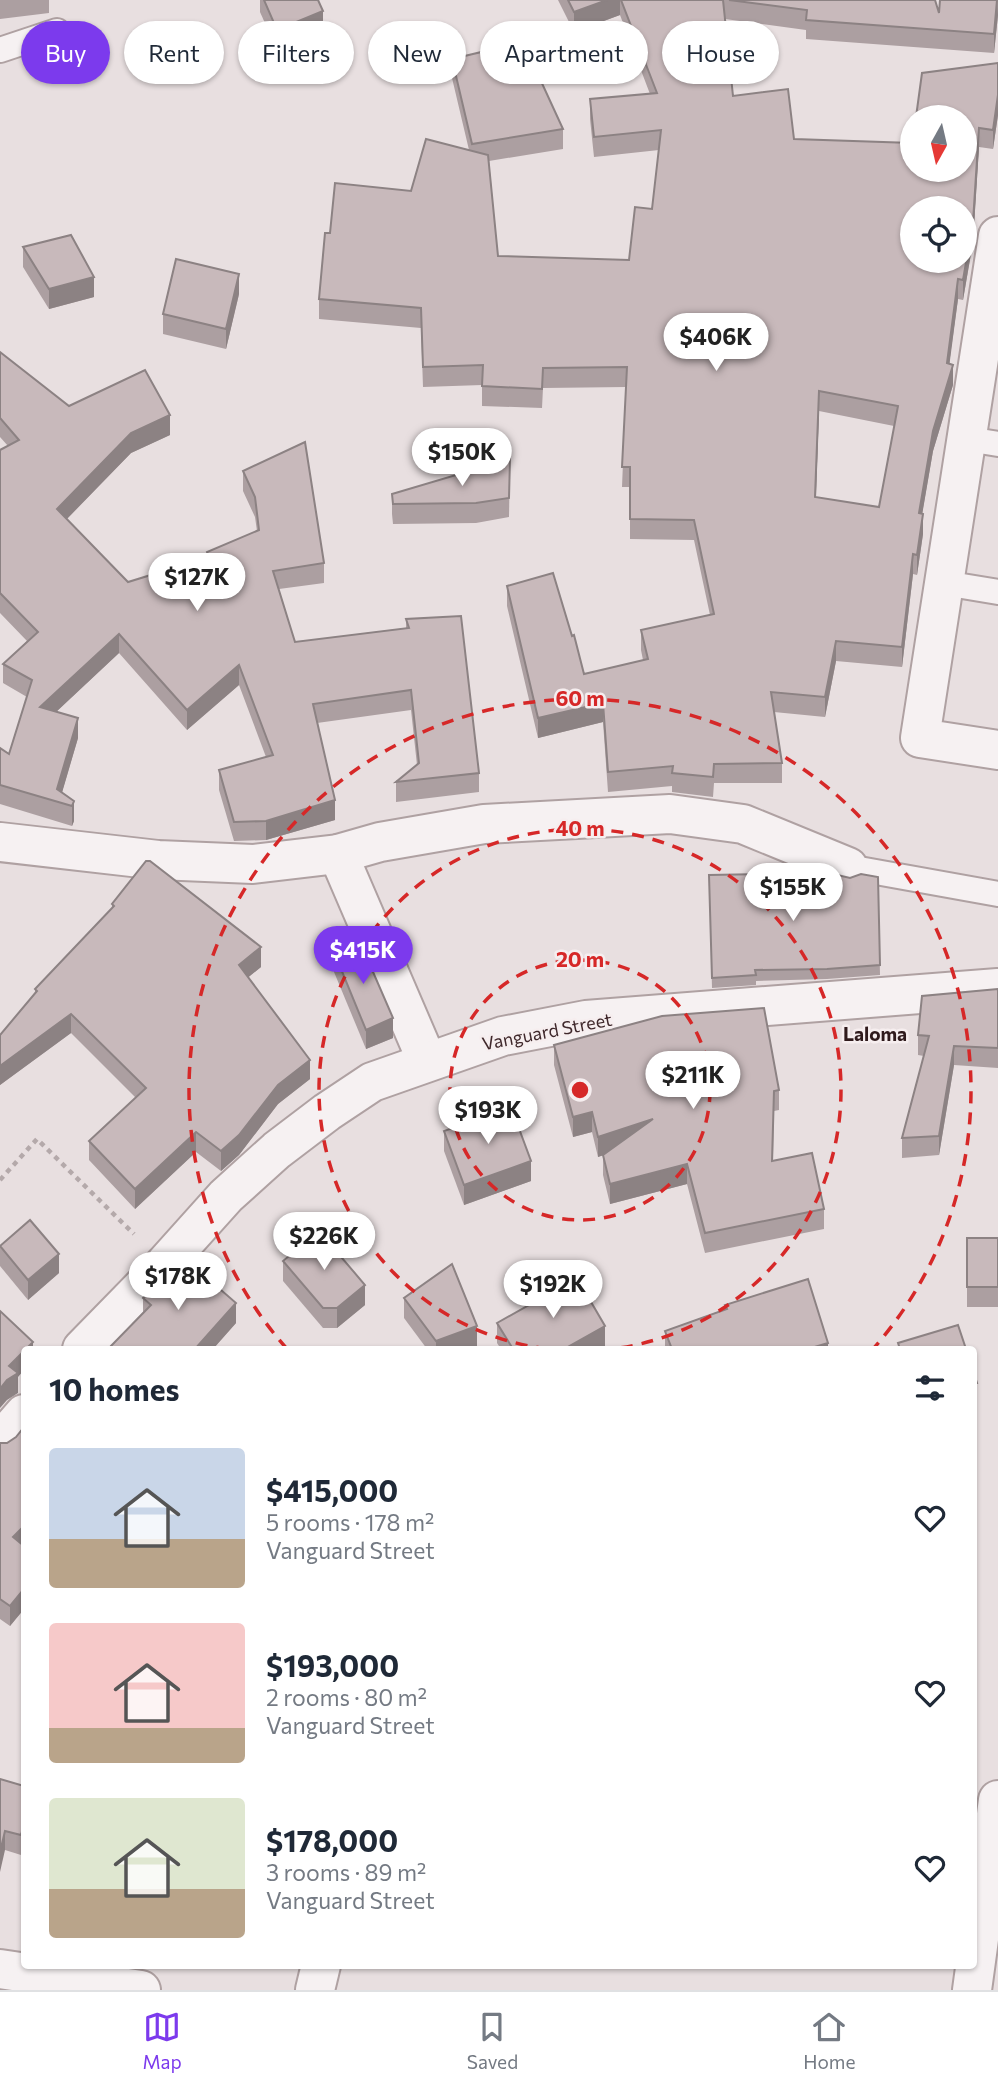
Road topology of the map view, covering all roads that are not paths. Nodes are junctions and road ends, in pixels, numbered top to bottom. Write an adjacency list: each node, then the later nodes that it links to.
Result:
1 (21, 43): 2 (lane)
2 (0, 50)
3 (998, 236): 4 (street)
4 (994, 286): 5 (street)
5 (982, 441): 6 (street)
6 (943, 583): 7 (lane); 8 (street)
7 (998, 592)
8 (998, 750)
9 (0, 842): 10 (street)
10 (338, 854): 11 (street); 14 (street)
11 (848, 867): 12 (lane)
12 (998, 894)
13 (998, 988): 14 (street, Vanguard Street)
14 (427, 1061): 15 (street, Vanguard Street)
15 (85, 1346)
16 (21, 1418): 17 (street)
17 (0, 1442)
18 (998, 1800): 19 (street)
19 (977, 1953)
20 (0, 1969): 23 (street)
21 (320, 1969): 25 (street)
22 (975, 1969): 26 (street)
23 (42, 1970): 24 (street)
24 (141, 1990)
25 (316, 1990)
26 (972, 1990)

